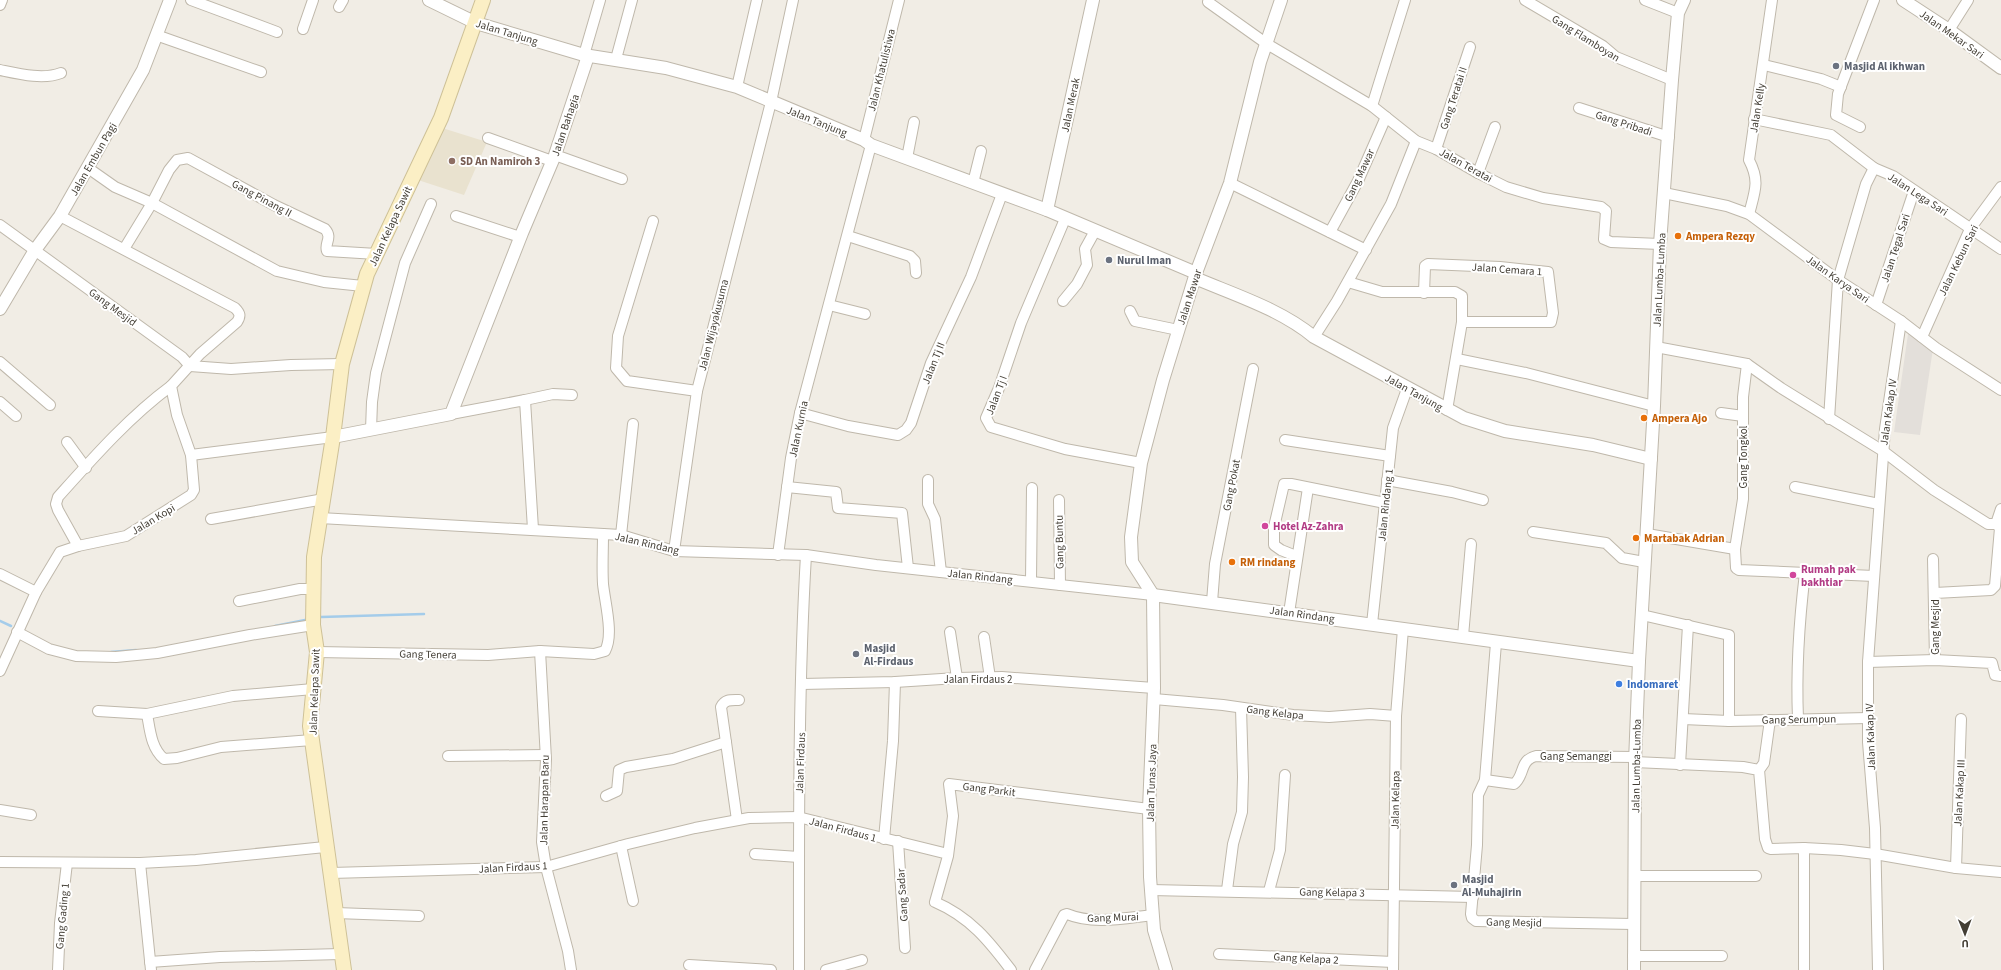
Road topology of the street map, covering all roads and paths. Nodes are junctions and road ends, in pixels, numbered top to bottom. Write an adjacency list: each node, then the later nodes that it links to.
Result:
1 (2, 0): 23 (street)
2 (170, 0): 29 (street, Jalan Embun Pagi)
3 (191, 0): 28 (street)
4 (313, 0): 26 (street)
5 (429, 0): 25 (street, Jalan Tanjung)
6 (483, 0): 25 (main road, Jalan Kelapa Sawit)
7 (600, 0): 32 (street)
8 (632, 0): 33 (street)
9 (757, 0): 40 (street)
10 (793, 0): 42 (street, Jalan Wijayakusuma)
11 (899, 0): 53 (street, Jalan Khatulistiwa)
12 (1094, 0): 70 (street, Jalan Merak)
13 (1282, 0): 30 (street, Jalan Mawar)
14 (1405, 0): 43 (street)
15 (1525, 0): 39 (street, Gang Flamboyan)
16 (1645, 0): 24 (street)
17 (1684, 0): 24 (street, Jalan Lumba-Lumba)
18 (1772, 0): 34 (street, Jalan Kelly)
19 (1874, 0): 41 (street)
20 (1903, 0): 27 (street, Jalan Mekar Sari)
21 (1968, 0): 27 (street)
22 (1208, 2): 30 (street, Jalan Teratai)
23 (0, 5)
24 (1678, 14): 39 (street, Jalan Lumba-Lumba)
25 (476, 23): 32 (street, Jalan Tanjung); 87 (main road, Jalan Kelapa Sawit)
26 (303, 29)
27 (1949, 30): 35 (street, Jalan Mekar Sari)
28 (276, 32)
29 (156, 35): 37 (street); 58 (street, Jalan Embun Pagi)
30 (1267, 44): 43 (street, Jalan Teratai); 63 (street, Jalan Mawar)
31 (1470, 47): 54 (street, Gang Teratai II)
32 (586, 55): 33 (street, Jalan Tanjung); 56 (street, Jalan Bahagia)
33 (616, 59): 40 (street, Jalan Tanjung)
34 (1764, 65): 41 (street); 46 (street, Jalan Kelly)
35 (2001, 68)
36 (0, 70): 38 (street)
37 (262, 72)
38 (61, 73)
39 (1672, 80): 50 (street, Jalan Lumba-Lumba)
40 (737, 87): 42 (street, Jalan Tanjung)
41 (1841, 87): 49 (street)
42 (771, 102): 53 (street, Jalan Tanjung); 115 (street, Jalan Wijayakusuma)
43 (1372, 106): 45 (street, Jalan Teratai)
44 (1579, 108): 50 (street, Gang Pribadi)
45 (1386, 117): 52 (street, Jalan Teratai); 79 (street, Gang Mawar)
46 (1754, 119): 59 (street); 71 (street, Jalan Kelly)
47 (914, 122): 57 (street)
48 (1495, 127): 60 (street)
49 (1860, 127)
50 (1669, 137): 66 (street, Jalan Lumba-Lumba)
51 (488, 138): 56 (street)
52 (1416, 141): 54 (street, Jalan Teratai); 86 (street)
53 (867, 142): 57 (street, Jalan Tanjung); 80 (street, Jalan Kurnia)
54 (1436, 149): 60 (street, Jalan Teratai)
55 (981, 151): 62 (street)
56 (553, 158): 61 (street); 81 (street, Jalan Bahagia)
57 (907, 158): 62 (street, Jalan Tanjung)
58 (88, 168): 68 (street); 72 (street, Jalan Embun Pagi)
59 (1874, 168): 65 (street, Jalan Lega Sari); 90 (street, Jalan Lega Sari)
60 (1478, 173): 82 (street, Jalan Teratai)
61 (622, 179)
62 (972, 183): 67 (street, Jalan Tanjung)
63 (1230, 183): 79 (street); 89 (street, Jalan Mawar)
64 (2001, 187): 77 (street, Jalan Kebun Sari)
65 (1914, 190): 77 (street, Jalan Lega Sari); 96 (street, Jalan Tegal Sari)
66 (1664, 193): 71 (street, Jalan Karya Sari); 82 (street, Jalan Lumba-Lumba)
67 (1002, 194): 70 (street, Jalan Tanjung); 122 (street, Jalan Tj II)
68 (152, 203): 83 (street); 87 (street, Gang Pinang II); 92 (street)
69 (431, 204): 129 (street)
70 (1047, 210): 74 (street, Jalan Tanjung)
71 (1749, 214): 90 (street, Jalan Karya Sari)
72 (60, 216): 83 (street); 85 (street, Jalan Embun Pagi)
73 (456, 216): 81 (street)
74 (1065, 219): 78 (street, Jalan Tanjung); 137 (street, Jalan Tj I)
75 (653, 221): 115 (street)
76 (0, 225): 85 (street, Gang Mesjid)
77 (1970, 228): 84 (street, Jalan Lega Sari); 104 (street, Jalan Kebun Sari)
78 (1094, 231): 89 (street, Jalan Tanjung); 94 (street)
79 (1330, 232): 86 (street)
80 (848, 236): 88 (street); 95 (street, Jalan Kurnia)
81 (520, 237): 124 (street, Jalan Bahagia)
82 (1660, 244): 105 (street, Jalan Lumba-Lumba)
83 (124, 249): 110 (street)
84 (2001, 249)
85 (35, 250): 97 (street, Jalan Embun Pagi); 110 (street, Gang Mesjid)
86 (1366, 250): 91 (street)
87 (377, 254): 92 (main road, Jalan Kelapa Sawit)
88 (916, 273)
89 (1195, 275): 102 (street, Jalan Mawar); 103 (street, Jalan Tanjung)
90 (1838, 280): 96 (street, Jalan Karya Sari); 127 (street, Jalan Lega Sari)
91 (1348, 282): 93 (street); 103 (street)
92 (363, 286): 108 (main road, Jalan Kelapa Sawit)
93 (1424, 292): 101 (street); 101 (street, Jalan Cemara 1)
94 (1064, 301)
95 (829, 305): 99 (street); 122 (street, Jalan Kurnia)
96 (1876, 305): 100 (street, Jalan Karya Sari)
97 (0, 308)
98 (1130, 311): 102 (street)
99 (865, 314)
100 (1901, 321): 104 (street, Jalan Karya Sari); 133 (street, Jalan Kakap IV)
101 (1462, 322): 106 (street)
102 (1178, 330): 137 (street, Jalan Mawar)
103 (1314, 337): 113 (street, Jalan Tanjung)
104 (1922, 337): 114 (street, Jalan Karya Sari)
105 (1656, 347): 109 (street); 120 (street, Jalan Lumba-Lumba)
106 (1457, 359): 120 (street); 121 (street)
107 (0, 362): 119 (street)
108 (342, 364): 110 (street); 130 (main road, Jalan Kelapa Sawit)
109 (1747, 364): 126 (street, Gang Tongkol); 127 (street)
110 (190, 366): 112 (street)
111 (1253, 369): 179 (street, Gang Pokat)
112 (171, 386): 134 (street, Jalan Kopi); 138 (street)
113 (1407, 389): 121 (street, Jalan Tanjung); 135 (street, Jalan Rindang 1)
114 (2001, 390)
115 (696, 391): 161 (street, Jalan Wijayakusuma)
116 (572, 395): 117 (street)
117 (525, 400): 124 (street); 153 (street)
118 (0, 402): 125 (street)
119 (50, 405)
120 (1654, 406): 136 (street, Jalan Lumba-Lumba)
121 (1447, 410): 136 (street, Jalan Tanjung)
122 (800, 413): 141 (street, Jalan Kurnia)
123 (1721, 413): 126 (street)
124 (451, 414): 129 (street)
125 (16, 416)
126 (1743, 416): 160 (street, Gang Tongkol)
127 (1830, 419): 133 (street)
128 (633, 424): 157 (street)
129 (371, 430): 130 (street)
130 (333, 437): 134 (street); 145 (main road, Jalan Kelapa Sawit)
131 (1286, 440): 135 (street)
132 (67, 442): 138 (street)
133 (1883, 451): 149 (street, Jalan Kakap IV); 150 (street)
134 (191, 455): 159 (street, Jalan Kopi)
135 (1390, 456): 140 (street, Jalan Rindang 1)
136 (1651, 459): 156 (street, Jalan Lumba-Lumba)
137 (1141, 463): 177 (street, Jalan Mawar)
138 (86, 468): 159 (street)
139 (928, 480): 168 (street)
140 (1387, 480): 147 (street); 148 (street, Jalan Rindang 1)
141 (787, 486): 162 (street, Jalan Kurnia); 167 (street)
142 (1795, 487): 149 (street)
143 (1032, 488): 172 (street)
144 (1308, 488): 148 (street); 164 (street); 164 (street)
145 (324, 499): 151 (main road, Jalan Kelapa Sawit); 152 (street)
146 (1059, 500): 173 (street, Gang Buntu)
147 (1483, 500)
148 (1385, 503): 182 (street, Jalan Rindang 1)
149 (1879, 504): 171 (street, Jalan Kakap IV)
150 (1999, 516): 176 (street, Gang Mesjid)
151 (320, 518): 153 (street, Jalan Rindang); 174 (main road, Jalan Kelapa Sawit)
152 (211, 520)
153 (533, 529): 155 (street, Jalan Rindang)
154 (1533, 532): 166 (street)
155 (603, 534): 157 (street, Jalan Rindang); 191 (street, Gang Tenera)
156 (1647, 534): 160 (street); 166 (street, Jalan Lumba-Lumba)
157 (621, 535): 161 (street, Jalan Rindang)
158 (1470, 544): 188 (street)
159 (78, 546): 175 (street, Jalan Kopi)
160 (1735, 549): 169 (street, Gang Tongkol)
161 (674, 551): 162 (street, Jalan Rindang)
162 (778, 555): 163 (street, Jalan Rindang)
163 (806, 555): 167 (street, Jalan Rindang); 201 (street, Jalan Firdaus)
164 (1296, 556): 180 (street)
165 (1933, 559): 176 (street, Gang Mesjid)
166 (1644, 562): 181 (street, Jalan Lumba-Lumba)
167 (908, 568): 168 (street, Jalan Rindang)
168 (941, 572): 172 (street, Jalan Rindang)
169 (1804, 573): 171 (street, Gang Tongkol); 212 (street)
170 (0, 574): 175 (street)
171 (1874, 576): 195 (street, Jalan Kakap IV)
172 (1031, 582): 173 (street, Jalan Rindang)
173 (1060, 585): 177 (street, Jalan Rindang)
174 (314, 589): 178 (street); 183 (main road, Jalan Kelapa Sawit)
175 (36, 592): 186 (street, Jalan Kopi)
176 (1935, 593): 193 (street, Gang Mesjid)
177 (1153, 595): 179 (street, Jalan Rindang); 203 (street, Jalan Tunas Jaya)
178 (239, 602)
179 (1212, 602): 180 (street, Jalan Rindang)
180 (1289, 612): 182 (street, Jalan Rindang)
181 (1642, 615): 184 (street); 194 (street, Jalan Lumba-Lumba)
182 (1372, 624): 185 (street, Jalan Rindang)
183 (313, 625): 186 (street); 192 (main road, Jalan Kelapa Sawit)
184 (1688, 625): 211 (street); 214 (street)
185 (1403, 629): 188 (street, Jalan Rindang); 208 (street, Jalan Kelapa)
186 (17, 632): 196 (street, Jalan Kopi)
187 (950, 632): 198 (street)
188 (1463, 636): 190 (street, Jalan Rindang)
189 (984, 637): 199 (street)
190 (1496, 642): 194 (street, Jalan Rindang); 223 (street)
191 (540, 651): 192 (street, Gang Tenera); 217 (street, Jalan Harapan Baru)
192 (317, 652): 202 (main road, Jalan Kelapa Sawit)
193 (1935, 660): 195 (street, Gang Mesjid); 197 (street, Gang Mesjid)
194 (1639, 661): 219 (street, Jalan Lumba-Lumba)
195 (1868, 662): 209 (street, Jalan Kakap IV)
196 (0, 671)
197 (2001, 676)
198 (957, 678): 199 (street, Jalan Firdaus 2); 200 (street, Jalan Firdaus 2)
199 (990, 678): 203 (street, Jalan Firdaus 2)
200 (895, 682): 201 (street, Jalan Firdaus 2); 230 (street)
201 (802, 684): 228 (street, Jalan Firdaus)
202 (313, 689): 207 (street); 215 (main road, Jalan Kelapa Sawit)
203 (1154, 693): 205 (street, Gang Kelapa); 225 (street, Jalan Tunas Jaya)
204 (739, 700): 216 (street)
205 (1241, 708): 208 (street, Gang Kelapa); 249 (street)
206 (98, 711): 207 (street)
207 (148, 714): 215 (street)
208 (1396, 716): 251 (street, Jalan Kelapa)
209 (1868, 718): 212 (street, Gang Serumpun); 237 (street, Jalan Kakap IV)
210 (1961, 718): 243 (street, Jalan Kakap III)
211 (1684, 719): 214 (street, Gang Serumpun); 220 (street)
212 (1798, 719): 213 (street, Gang Serumpun)
213 (1770, 720): 214 (street, Gang Serumpun); 221 (street)
214 (1729, 721)
215 (312, 740): 233 (main road, Jalan Kelapa Sawit)
216 (726, 742): 224 (street); 229 (street)
217 (545, 755): 218 (street); 242 (street, Jalan Harapan Baru)
218 (448, 756)
219 (1635, 760): 220 (street); 223 (street, Gang Semanggi); 246 (street, Jalan Lumba-Lumba)
220 (1680, 765): 221 (street)
221 (1759, 770): 234 (street)
222 (1285, 775): 250 (street)
223 (1485, 780): 252 (street)
224 (606, 796)
225 (1149, 809): 236 (street, Gang Parkit); 248 (street, Jalan Tunas Jaya)
226 (0, 810): 227 (street)
227 (31, 816)
228 (798, 817): 229 (street, Jalan Firdaus 1); 230 (street, Jalan Firdaus 1); 238 (street, Jalan Firdaus)
229 (737, 820): 232 (street, Jalan Firdaus 1)
230 (884, 839): 231 (street, Jalan Firdaus 1)
231 (898, 842): 236 (street, Jalan Firdaus 1); 258 (street, Gang Sadar)
232 (621, 846): 242 (street, Jalan Firdaus 1); 253 (street)
233 (325, 847): 241 (street); 245 (main road, Jalan Kelapa Sawit)
234 (1804, 848): 237 (street); 277 (street)
235 (755, 854): 238 (street)
236 (948, 854): 273 (street, Gang Parkit)
237 (1875, 854): 243 (street); 278 (street, Jalan Kakap IV)
238 (799, 857): 271 (street, Jalan Firdaus)
239 (0, 862): 240 (street)
240 (67, 863): 241 (street); 267 (street, Gang Gading 1)
241 (140, 863): 265 (street)
242 (546, 867): 245 (street, Jalan Firdaus 1); 269 (street, Jalan Harapan Baru)
243 (1956, 868): 244 (street)
244 (2001, 872)
245 (331, 873): 254 (main road, Jalan Kelapa Sawit)
246 (1634, 876): 247 (street); 257 (street, Jalan Lumba-Lumba)
247 (1756, 876)
248 (1152, 890): 249 (street, Gang Kelapa 3); 255 (street, Jalan Tunas Jaya)
249 (1227, 890): 250 (street, Gang Kelapa 3)
250 (1269, 891): 251 (street, Gang Kelapa 3)
251 (1394, 894): 252 (street); 266 (street, Jalan Kelapa)
252 (1473, 897): 257 (street, Gang Mesjid)
253 (633, 901)
254 (336, 913): 256 (street); 259 (main road, Jalan Kelapa Sawit)
255 (1153, 915): 274 (street, Gang Murai); 275 (street, Jalan Tunas Jaya)
256 (419, 916)
257 (1634, 924): 261 (street, Jalan Lumba-Lumba)
258 (905, 948)
259 (341, 954): 265 (street); 268 (main road, Jalan Kelapa Sawit)
260 (1219, 954): 266 (street, Gang Kelapa 2)
261 (1633, 956): 262 (street); 276 (street, Jalan Lumba-Lumba)
262 (1722, 956)
263 (862, 960): 272 (street)
264 (689, 965): 270 (street)
265 (150, 966)
266 (1393, 966)
267 (58, 970)
268 (344, 970)
269 (571, 970)
270 (772, 970)
271 (799, 970)
272 (826, 970)
273 (1011, 970)
274 (1035, 970)
275 (1166, 970)
276 (1634, 970)
277 (1804, 970)
278 (1878, 970)

